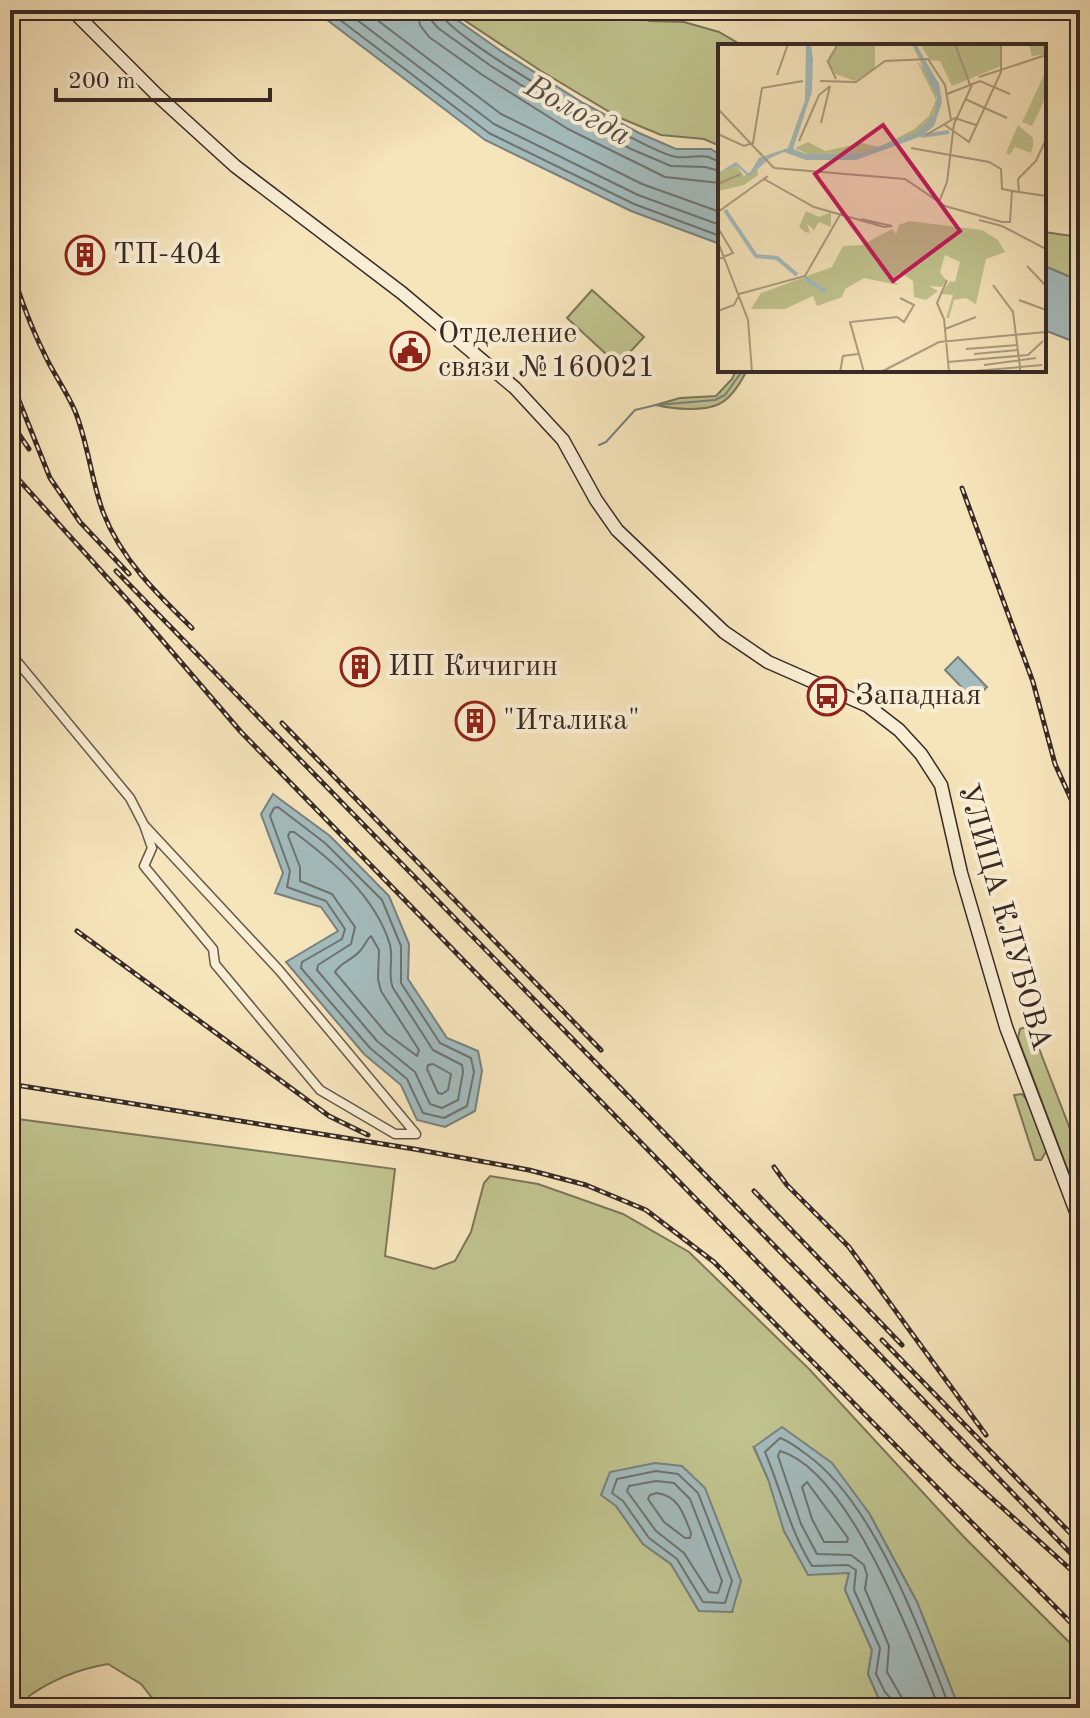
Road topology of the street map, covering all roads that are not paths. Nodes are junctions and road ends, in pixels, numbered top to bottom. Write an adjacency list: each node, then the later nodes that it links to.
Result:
1 (72, 10): 4 (main road, УЛИЦА КЛУБОВА)
2 (10, 653): 3 (street)
3 (144, 825): 3 (street)
4 (1080, 1222)

